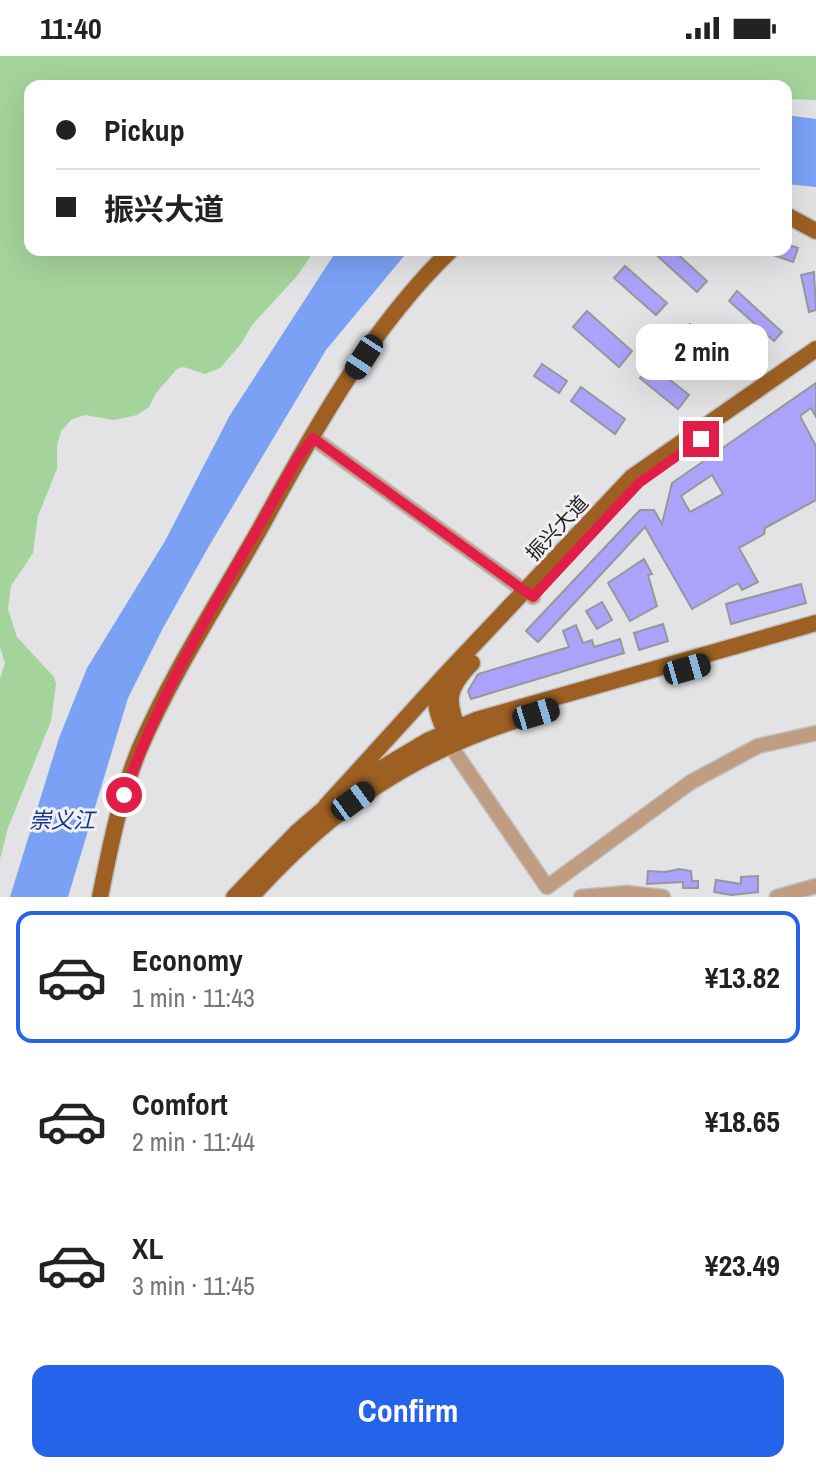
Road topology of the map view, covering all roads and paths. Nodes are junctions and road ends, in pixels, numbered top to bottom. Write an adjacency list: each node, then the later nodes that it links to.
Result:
1 (792, 217): 2 (main road)
2 (816, 231)
3 (445, 256): 6 (main road)
4 (816, 349): 7 (main road, 振兴大道)
5 (816, 360): 7 (main road, 振兴大道)
6 (313, 438): 7 (street); 15 (main road)
7 (529, 594): 10 (main road, 振兴大道)
8 (816, 623): 12 (main road)
9 (816, 633): 12 (main road)
10 (453, 674): 12 (main road); 13 (main road, 振兴大道)
11 (816, 733): 12 (street)
12 (454, 736): 13 (main road); 17 (main road)
13 (326, 806): 16 (main road)
14 (816, 886): 20 (street)
15 (100, 897)
16 (234, 897)
17 (251, 897)
18 (581, 897): 19 (street)
19 (663, 897)
20 (777, 897)

